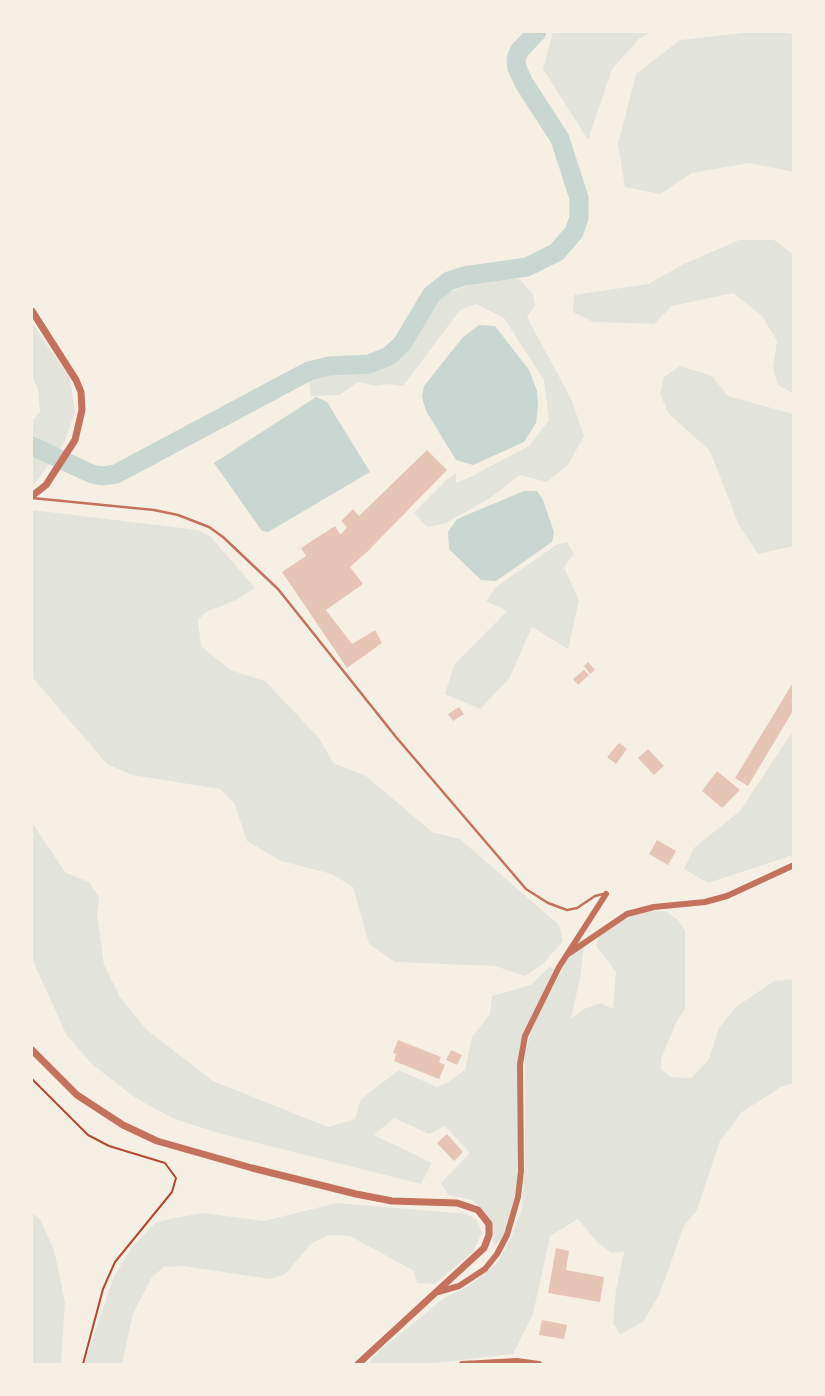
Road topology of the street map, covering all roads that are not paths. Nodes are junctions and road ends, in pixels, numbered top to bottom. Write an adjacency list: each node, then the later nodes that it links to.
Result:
1 (32, 311): 2 (street)
2 (32, 497): 4 (lane)
3 (793, 865): 5 (street)
4 (606, 894): 5 (street)
5 (566, 955): 7 (street)
6 (32, 1050): 7 (street)
7 (438, 1292): 8 (street)
8 (358, 1364)
9 (462, 1364): 10 (street)
10 (540, 1364)

